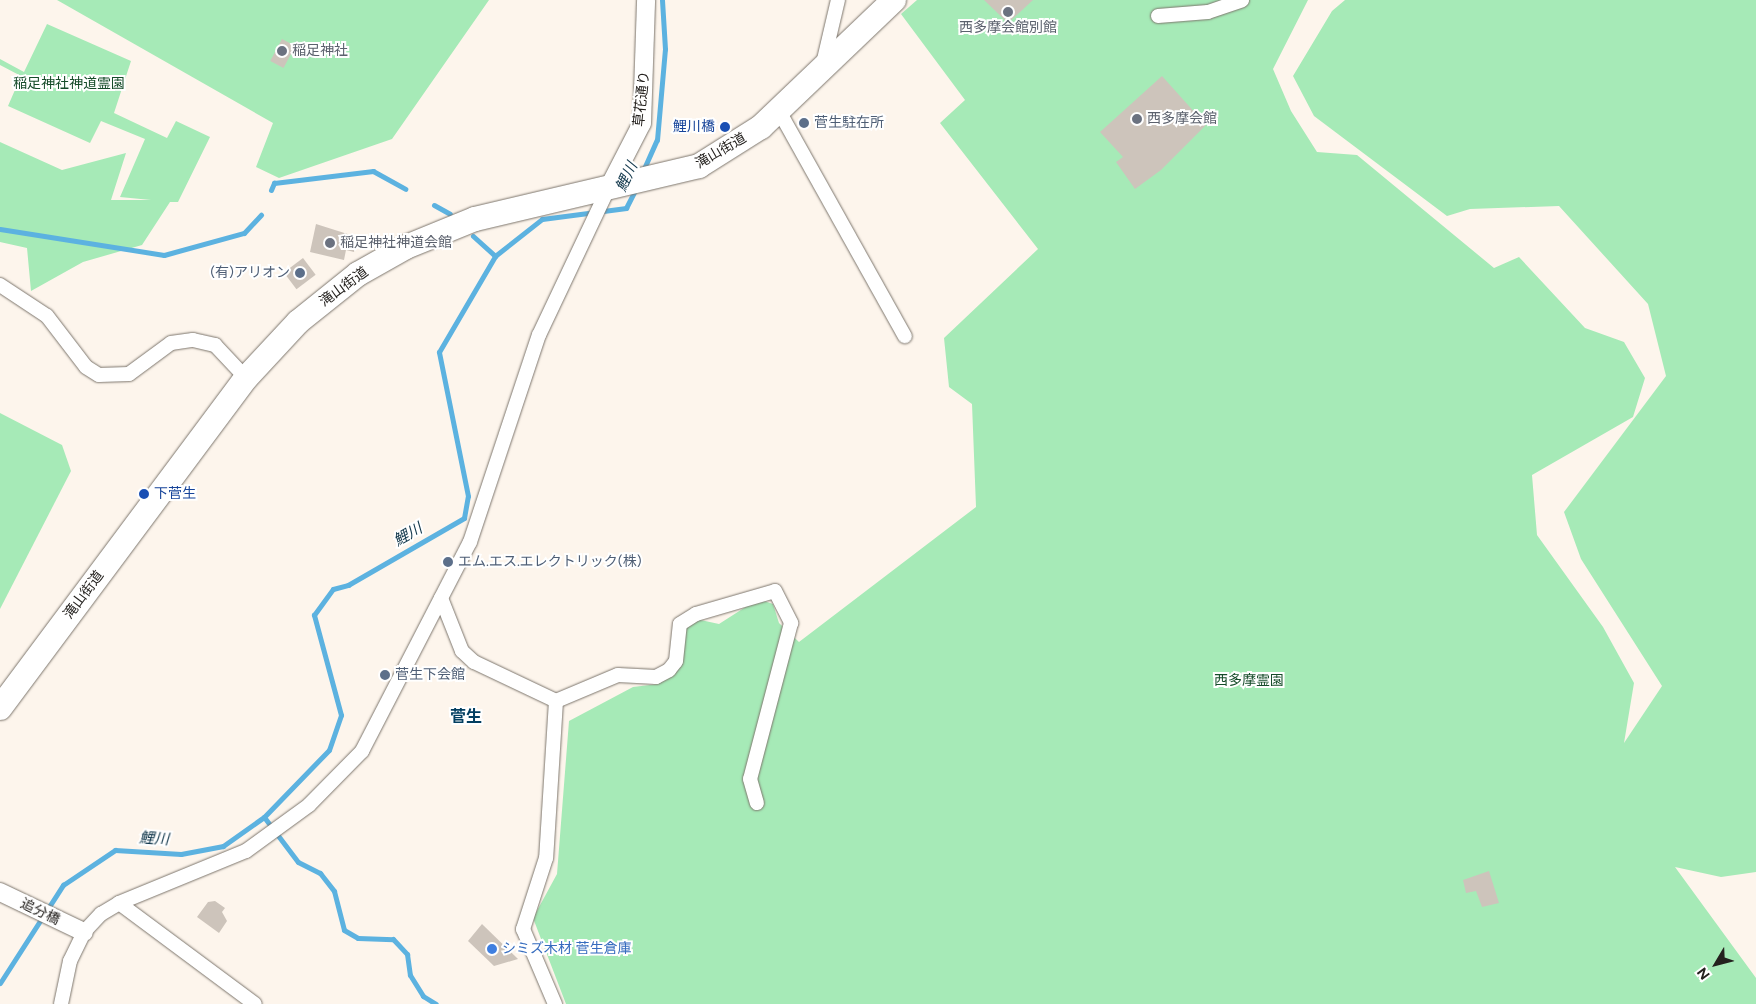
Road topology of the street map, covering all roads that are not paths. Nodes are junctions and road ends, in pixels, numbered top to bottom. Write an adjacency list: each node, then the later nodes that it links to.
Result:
1 (646, 0): 8 (street, 草花通り)
2 (838, 0): 6 (street)
3 (894, 0): 6 (highway, 滝山街道)
4 (1242, 0): 5 (street)
5 (1158, 16)
6 (822, 68): 7 (highway, 滝山街道)
7 (779, 112): 8 (highway, 滝山街道); 10 (street)
8 (610, 193): 11 (highway, 滝山街道); 12 (street)
9 (0, 285): 11 (street)
10 (905, 336)
11 (246, 378): 14 (highway, 滝山街道)
12 (441, 598): 13 (street); 17 (street)
13 (556, 701): 15 (street); 21 (street)
14 (0, 708)
15 (757, 803)
16 (6, 895): 18 (street, 追分橋)
17 (119, 903): 18 (street); 20 (street)
18 (77, 929): 19 (street)
19 (61, 1004)
20 (255, 1004)
21 (555, 1004)

